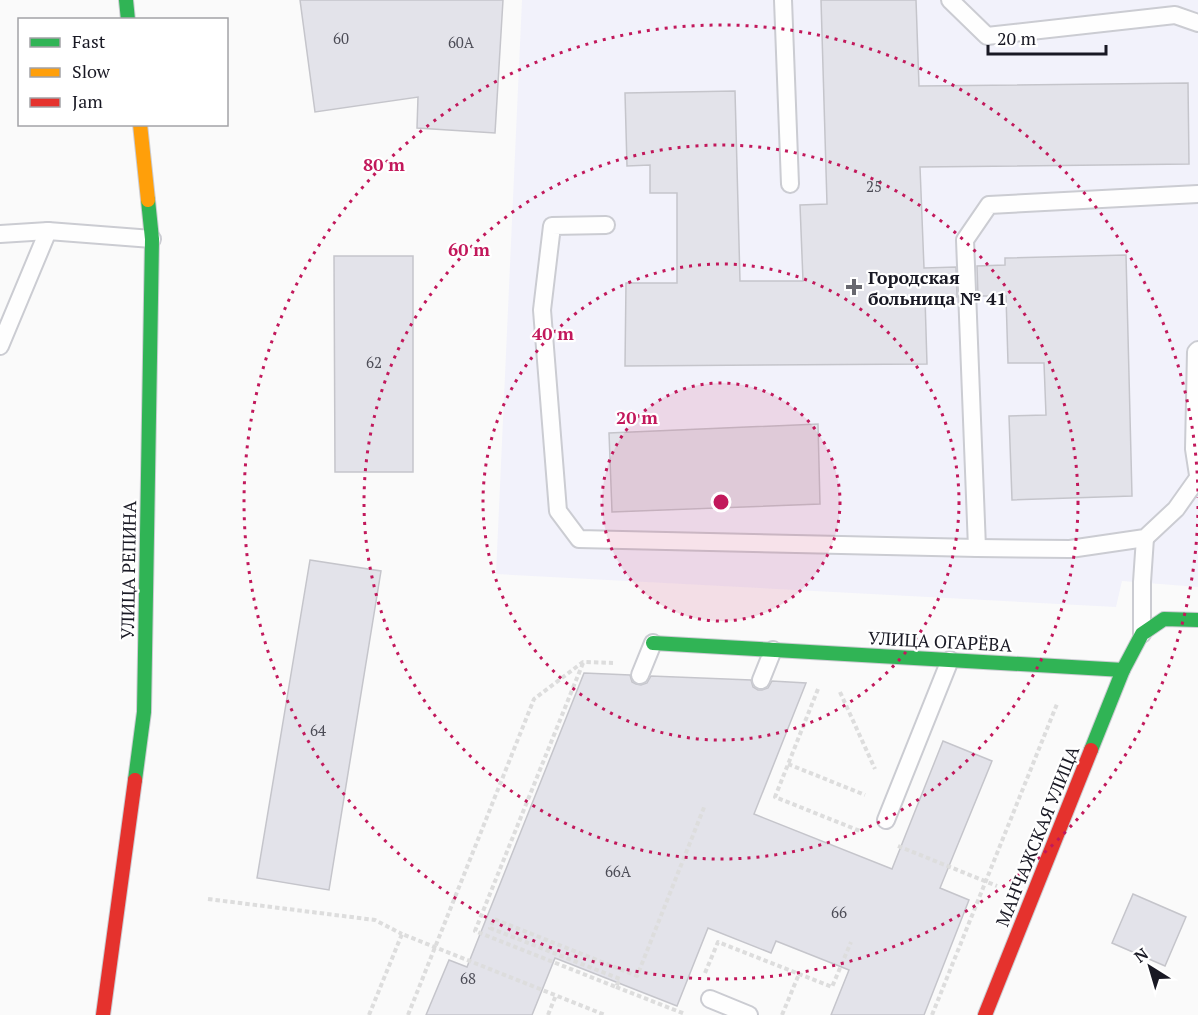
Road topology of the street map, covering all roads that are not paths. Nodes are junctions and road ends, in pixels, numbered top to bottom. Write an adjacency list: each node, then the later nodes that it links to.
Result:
1 (126, 0): 4 (street)
2 (783, 0): 7 (lane)
3 (950, 0): 5 (lane)
4 (128, 18)
5 (1198, 23)
6 (140, 126): 12 (street, УЛИЦА РЕПИНА)
7 (790, 184)
8 (1198, 194): 17 (lane)
9 (606, 225): 17 (lane)
10 (48, 231): 11 (lane); 12 (lane); 13 (lane)
11 (0, 234)
12 (152, 239): 28 (street, УЛИЦА РЕПИНА)
13 (0, 346)
14 (1198, 350): 15 (lane)
15 (1198, 476): 16 (lane)
16 (1145, 538): 17 (lane); 19 (lane)
17 (977, 548)
18 (1198, 620): 19 (street)
19 (1142, 634): 23 (street)
20 (653, 643): 21 (street, УЛИЦА ОГАРЁВА); 24 (lane)
21 (773, 650): 22 (street, УЛИЦА ОГАРЁВА); 25 (lane)
22 (950, 660): 23 (street, УЛИЦА ОГАРЁВА); 26 (lane)
23 (1123, 670): 30 (street, МАНЧАЖСКАЯ УЛИЦА)
24 (640, 675)
25 (761, 680)
26 (886, 820)
27 (710, 999): 29 (lane)
28 (103, 1015)
29 (749, 1015)
30 (985, 1015)

